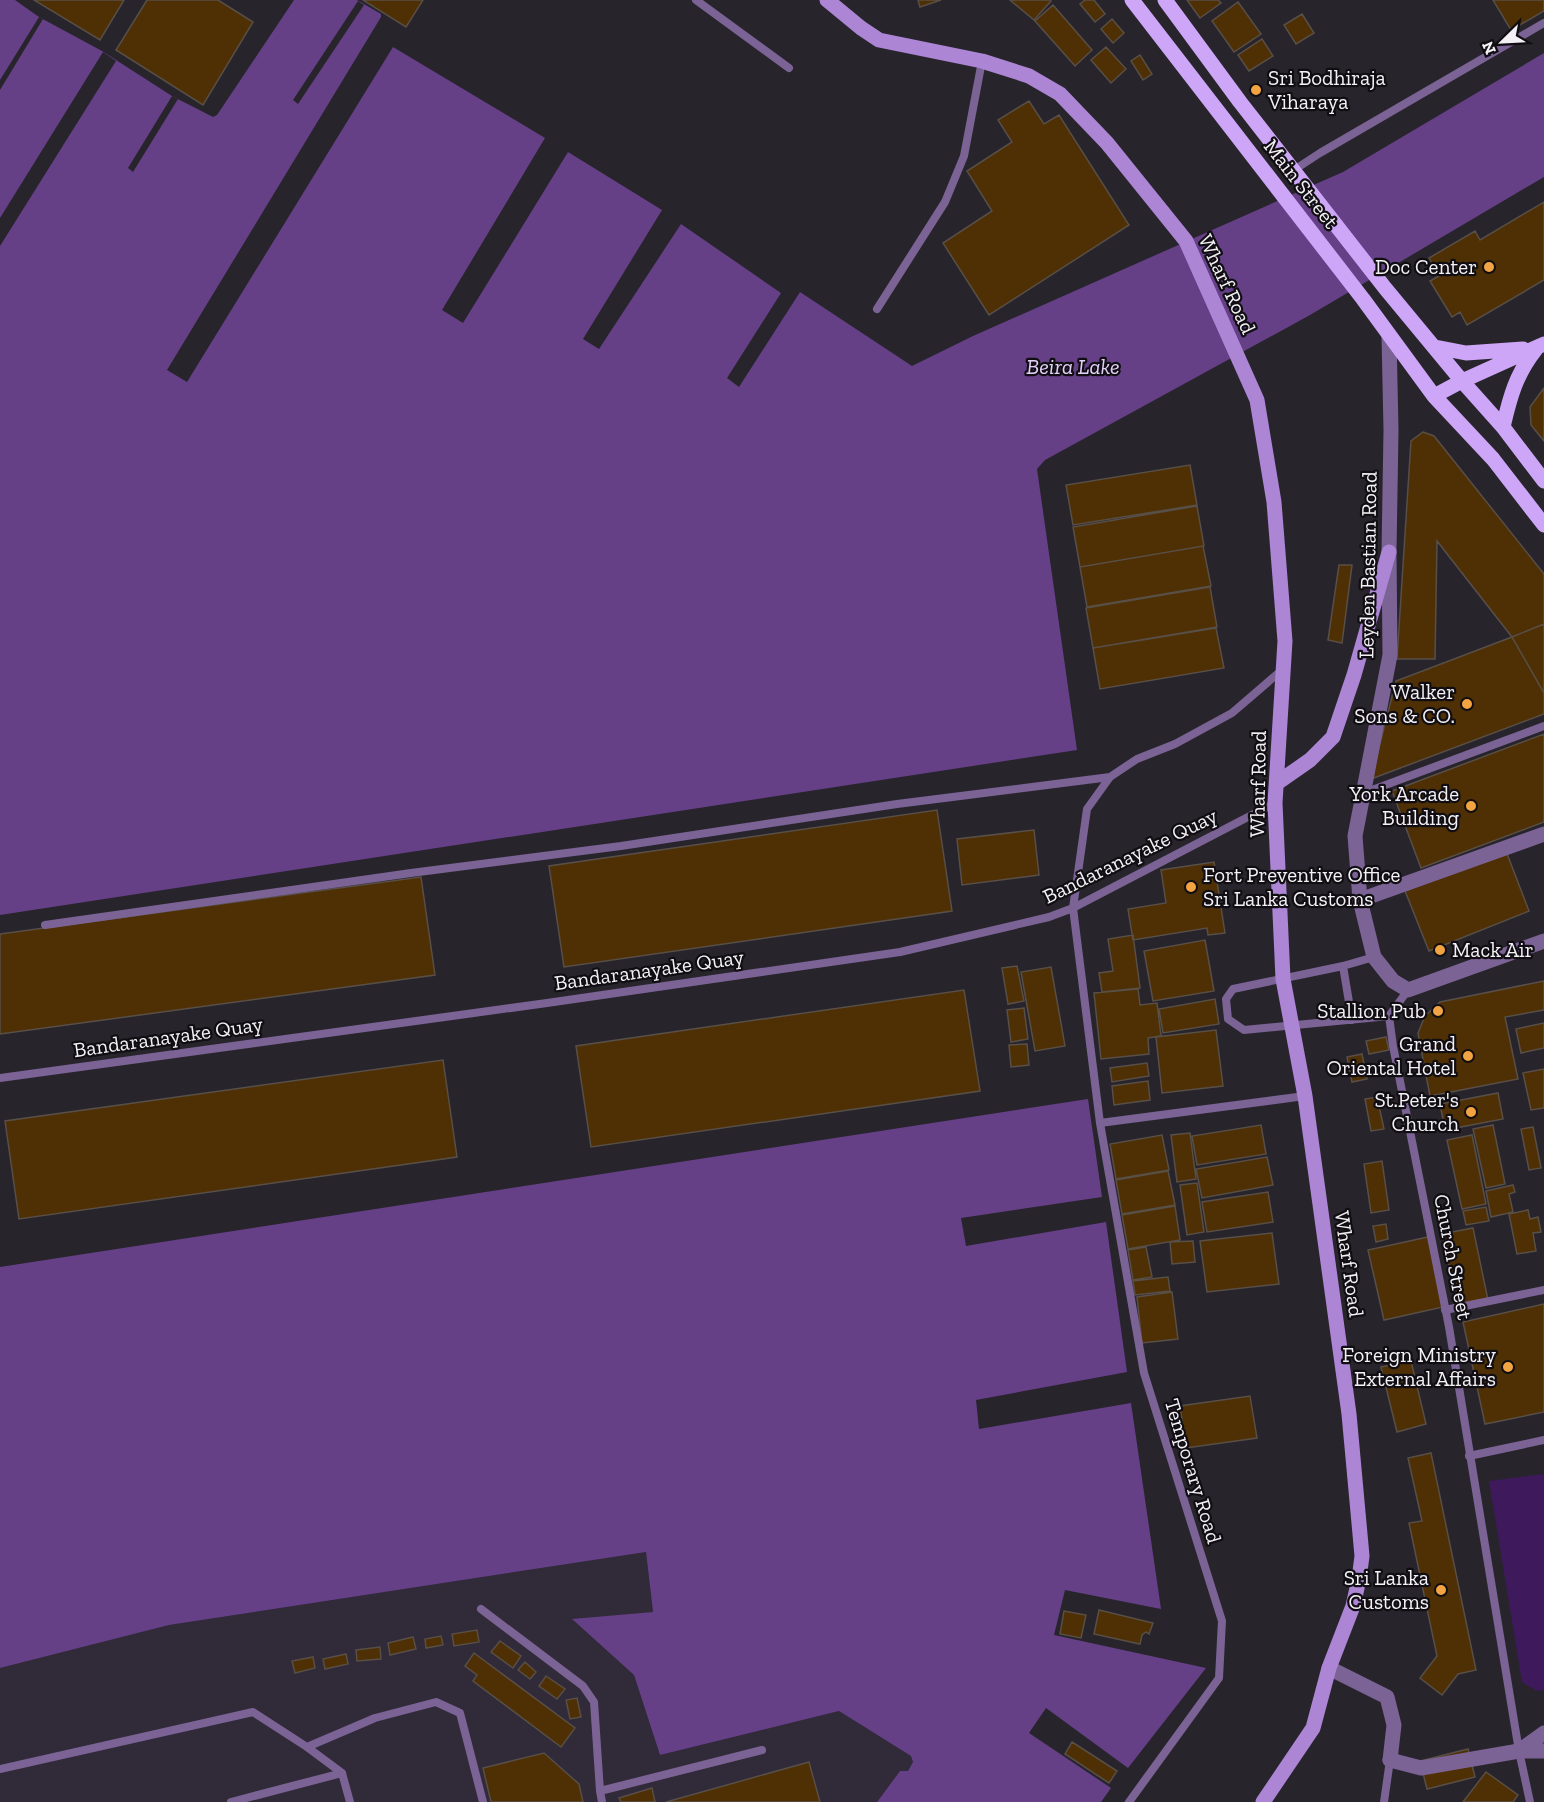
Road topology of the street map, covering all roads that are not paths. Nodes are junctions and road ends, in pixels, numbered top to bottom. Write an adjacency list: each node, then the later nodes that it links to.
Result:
1 (696, 0): 7 (lane)
2 (827, 0): 6 (main road, Wharf Road)
3 (1132, 0): 10 (main road, Main Street)
4 (1165, 0): 8 (main road, Main Street)
5 (1544, 23): 8 (lane)
6 (982, 60): 9 (lane); 19 (main road, Wharf Road)
7 (789, 68)
8 (1298, 176): 12 (main road, Main Street)
9 (877, 309)
10 (1389, 336): 14 (main road, Main Street); 18 (street, Leyden Bastian Road)
11 (1541, 346): 12 (main road); 13 (main road); 15 (main road)
12 (1435, 347): 13 (main road, Main Street)
13 (1462, 381): 14 (main road); 15 (main road, Main Street)
14 (1434, 396): 17 (main road, Main Street)
15 (1503, 427): 16 (main road, Main Street)
16 (1544, 481)
17 (1544, 525)
18 (1389, 552): 22 (main road); 23 (street, Leyden Bastian Road)
19 (1283, 668): 21 (lane); 22 (main road, Wharf Road)
20 (1544, 726): 23 (lane)
21 (1110, 777): 27 (lane, Temporary Road); 28 (lane)
22 (1277, 783): 24 (main road, Wharf Road)
23 (1364, 793): 26 (street, Leyden Bastian Road)
24 (1275, 803): 27 (lane, Bandaranayake Quay); 32 (main road, Wharf Road)
25 (1544, 834): 26 (street)
26 (1360, 900): 30 (street, Leyden Bastian Road)
27 (1073, 908): 37 (lane, Bandaranayake Quay); 39 (lane, Temporary Road)
28 (45, 925)
29 (1544, 941): 33 (street)
30 (1374, 957): 31 (lane); 33 (street, Leyden Bastian Road)
31 (1342, 966): 32 (lane); 35 (lane)
32 (1284, 979): 36 (main road, Wharf Road); 36 (lane)
33 (1408, 990): 34 (lane)
34 (1389, 1016): 35 (lane); 41 (lane, Church Street)
35 (1352, 1020): 36 (lane)
36 (1293, 1026): 38 (main road, Wharf Road)
37 (0, 1078)
38 (1305, 1096): 39 (lane); 45 (main road, Wharf Road)
39 (1100, 1123): 59 (lane, Temporary Road)
40 (1544, 1290): 41 (lane)
41 (1445, 1310): 43 (lane, Church Street)
42 (1544, 1440): 43 (lane)
43 (1469, 1456): 49 (lane, Church Street)
44 (481, 1609): 54 (lane)
45 (1329, 1668): 51 (street); 60 (main road, Wharf Road)
46 (1544, 1733): 49 (street)
47 (308, 1747): 52 (lane); 53 (lane); 57 (lane)
48 (762, 1750): 54 (lane)
49 (1519, 1751): 50 (street); 51 (street); 62 (lane, Church Street)
50 (1544, 1751)
51 (1390, 1760): 61 (lane)
52 (0, 1769)
53 (342, 1773): 55 (lane); 56 (lane)
54 (600, 1791): 58 (lane)
55 (231, 1802)
56 (350, 1802)
57 (483, 1802)
58 (602, 1802)
59 (1128, 1802)
60 (1263, 1802)
61 (1384, 1802)
62 (1530, 1802)

